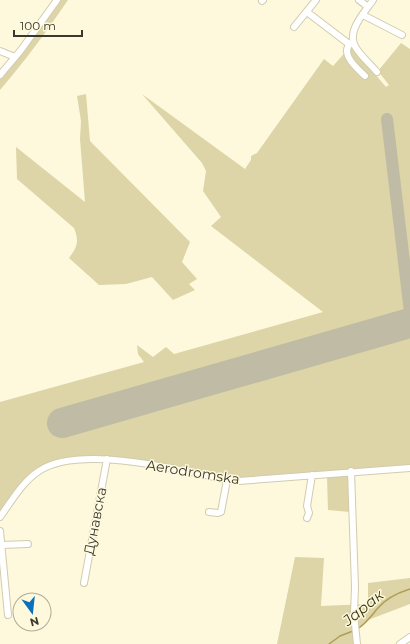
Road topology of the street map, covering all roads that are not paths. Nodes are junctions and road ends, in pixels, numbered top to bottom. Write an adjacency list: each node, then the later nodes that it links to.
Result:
1 (57, 0): 12 (street)
2 (316, 0): 6 (street)
3 (359, 0): 5 (street)
4 (373, 0): 5 (street)
5 (368, 7): 7 (street)
6 (307, 12): 8 (street); 10 (street)
7 (363, 14): 9 (street); 10 (street)
8 (294, 27)
9 (402, 35)
10 (351, 43): 13 (street); 15 (street)
11 (0, 51): 12 (street)
12 (15, 56): 14 (street)
13 (377, 72)
14 (0, 75)
15 (364, 76)
16 (107, 459): 20 (street, Aerodromska); 22 (street, Aerodromska); 27 (street, Дунавска)
17 (410, 468): 18 (street, Aerodromska)
18 (351, 472): 19 (street, Aerodromska); 30 (street)
19 (312, 475): 20 (street, Aerodromska); 23 (street)
20 (227, 480): 21 (street)
21 (208, 512)
22 (0, 518)
23 (308, 518)
24 (0, 530): 26 (street)
25 (28, 544): 26 (street)
26 (2, 545): 28 (street)
27 (84, 583)
28 (8, 615)
29 (410, 637): 31 (street)
30 (357, 644)
31 (400, 644)

